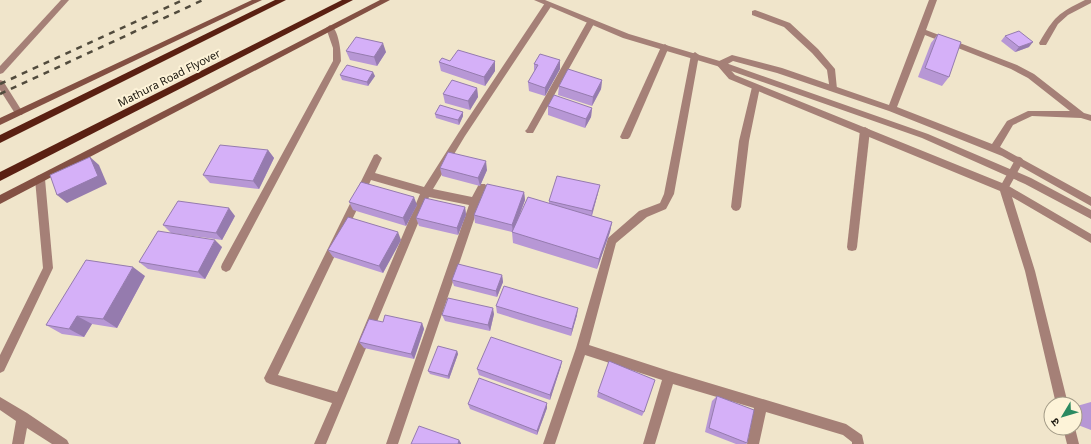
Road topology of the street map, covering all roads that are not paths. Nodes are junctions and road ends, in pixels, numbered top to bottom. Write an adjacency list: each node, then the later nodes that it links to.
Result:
1 (65, 0): 20 (street)
2 (252, 0): 11 (main road)
3 (258, 0): 11 (main road)
4 (282, 0): 32 (highway, Mathura Road Flyover)
5 (349, 0): 37 (highway, Mathura Road Flyover)
6 (386, 0): 10 (main road)
7 (933, 0): 15 (street)
8 (1091, 0): 16 (street)
9 (541, 1): 13 (street); 41 (street)
10 (373, 4): 14 (main road)
11 (236, 10): 25 (main road)
12 (755, 13): 23 (street)
13 (592, 22): 17 (street); 30 (street)
14 (330, 28): 38 (main road); 49 (street)
15 (922, 31): 24 (street); 26 (street)
16 (1043, 43)
17 (665, 47): 18 (street); 31 (street)
18 (695, 55): 19 (street); 50 (street)
19 (720, 64): 22 (street); 23 (street); 46 (street)
20 (0, 71)
21 (0, 83): 25 (street)
22 (756, 87): 29 (street); 45 (street)
23 (833, 89): 24 (street)
24 (892, 109): 33 (street)
25 (19, 113): 28 (main road)
26 (1081, 115): 27 (street); 33 (street)
27 (1091, 118)
28 (0, 122)
29 (865, 130): 40 (street); 48 (street)
30 (530, 131)
31 (625, 137)
32 (0, 139)
33 (994, 149): 35 (street)
34 (377, 158): 36 (street)
35 (1019, 161): 40 (street, bridge); 44 (street)
36 (369, 175): 41 (street); 54 (street)
37 (0, 177)
38 (40, 179): 42 (main road); 51 (street)
39 (482, 187): 43 (street)
40 (1004, 188): 47 (street); 53 (street)
41 (426, 192): 43 (street); 54 (street)
42 (0, 200)
43 (475, 202): 61 (street)
44 (1091, 202)
45 (736, 207)
46 (1091, 215)
47 (1091, 239)
48 (852, 247)
49 (226, 267)
50 (582, 348): 52 (street); 62 (street)
51 (0, 367)
52 (669, 376): 56 (street); 63 (street)
53 (1060, 396)
54 (340, 400): 60 (street)
55 (0, 403): 57 (street)
56 (761, 405): 64 (street); 65 (street)
57 (23, 417): 58 (street); 59 (street)
58 (18, 444)
59 (64, 444)
60 (320, 444)
61 (392, 444)
62 (549, 444)
63 (649, 444)
64 (753, 444)
65 (858, 444)

